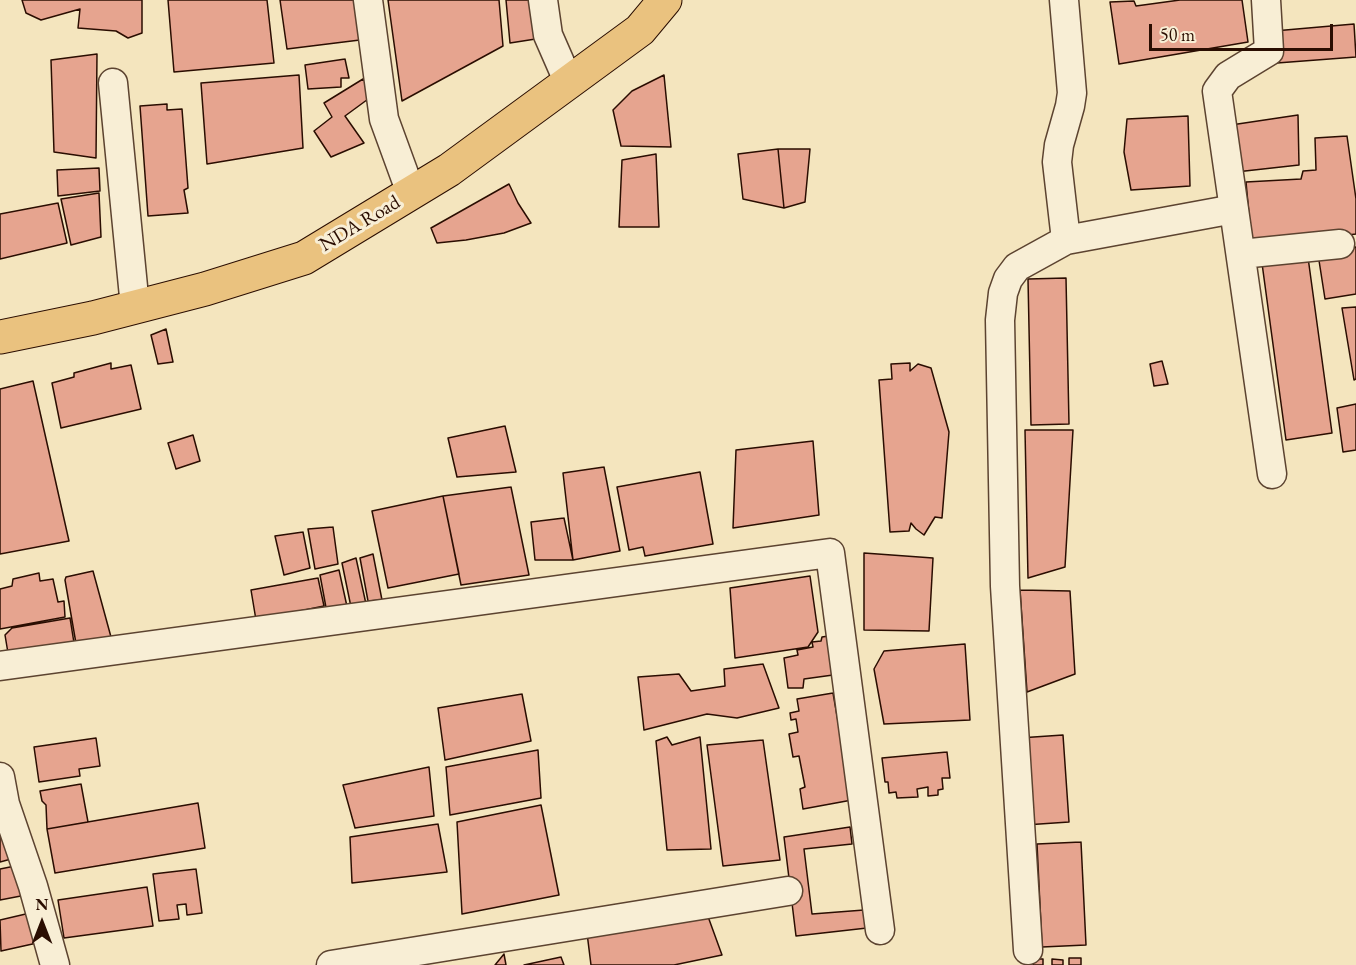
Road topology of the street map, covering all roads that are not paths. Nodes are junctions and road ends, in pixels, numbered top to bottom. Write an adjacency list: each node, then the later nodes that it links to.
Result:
1 (368, 0): 8 (street)
2 (543, 0): 7 (street)
3 (665, 0): 7 (main road, NDA Road)
4 (1064, 0): 10 (street)
5 (1266, 0): 9 (street)
6 (113, 83): 13 (street)
7 (569, 83): 8 (main road, NDA Road)
8 (411, 193): 13 (main road, NDA Road)
9 (1234, 209): 10 (street); 12 (street)
10 (1066, 240): 20 (street)
11 (1340, 244): 12 (street)
12 (1241, 254): 15 (street)
13 (135, 307): 14 (main road, NDA Road)
14 (0, 337)
15 (1272, 474)
16 (0, 666): 19 (street)
17 (0, 777): 21 (street)
18 (788, 891): 22 (street)
19 (880, 930)
20 (1028, 950)
21 (55, 965)
22 (331, 965)

